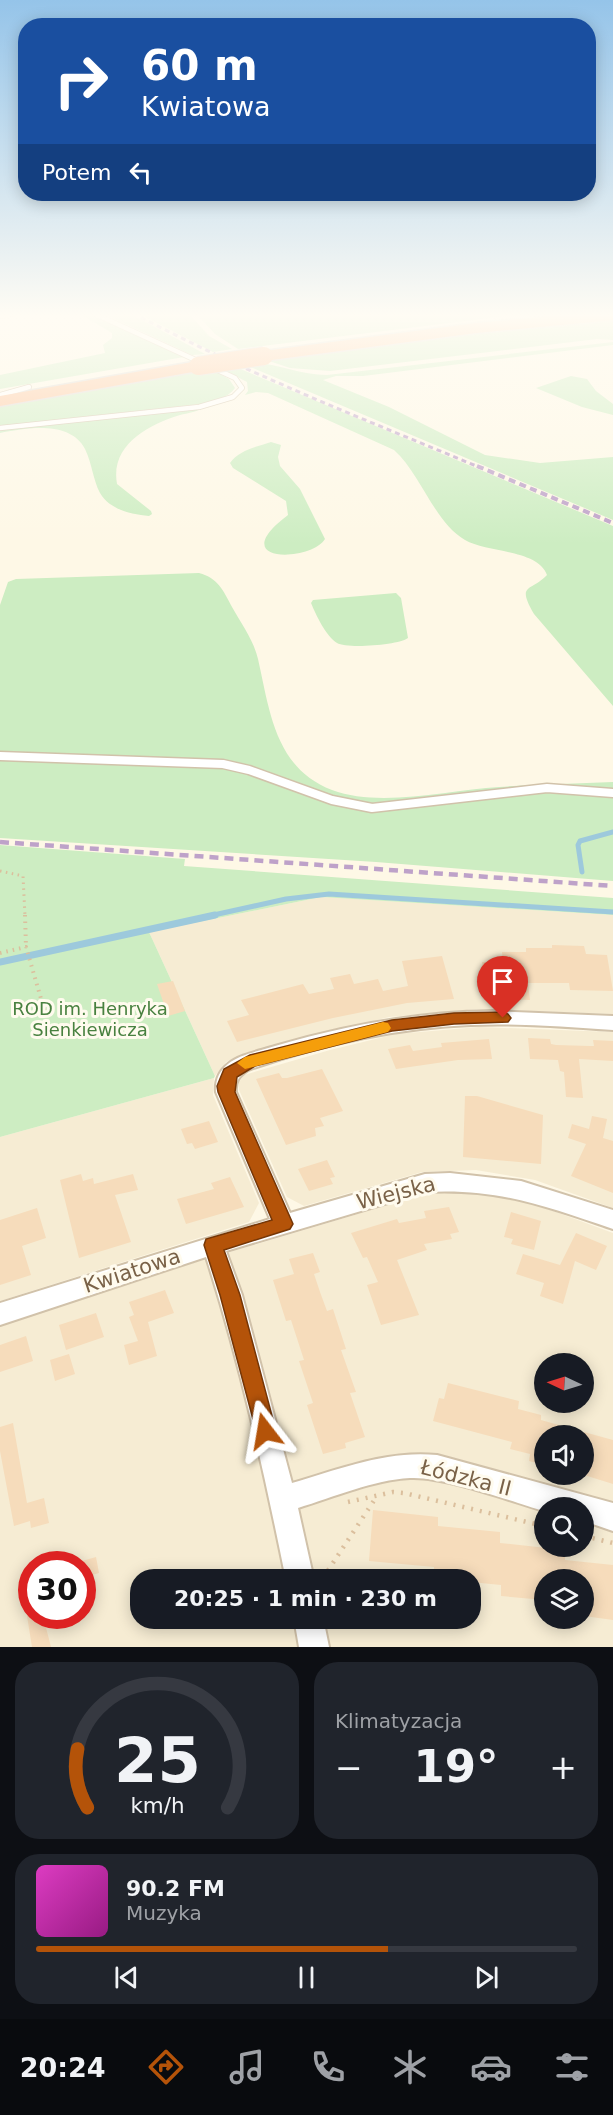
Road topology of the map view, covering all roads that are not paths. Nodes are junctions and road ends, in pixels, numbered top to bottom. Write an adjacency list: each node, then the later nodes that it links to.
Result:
1 (39, 390): 3 (highway, bridge)
2 (240, 390): 4 (lane)
3 (0, 397)
4 (0, 428)
5 (0, 756): 6 (lane)
6 (613, 793)
7 (613, 1023): 9 (street)
8 (613, 1220): 9 (street, Wiejska)
9 (284, 1224): 10 (street, Kwiatowa)
10 (213, 1245): 11 (street, Kwiatowa); 13 (street)
11 (0, 1314)
12 (542, 1497): 13 (street, Łódzka II)
13 (283, 1499): 16 (street)
14 (594, 1511): 15 (street, Łódzka II)
15 (613, 1516)
16 (306, 1569)
17 (310, 1629): 18 (street)
18 (314, 1647)

